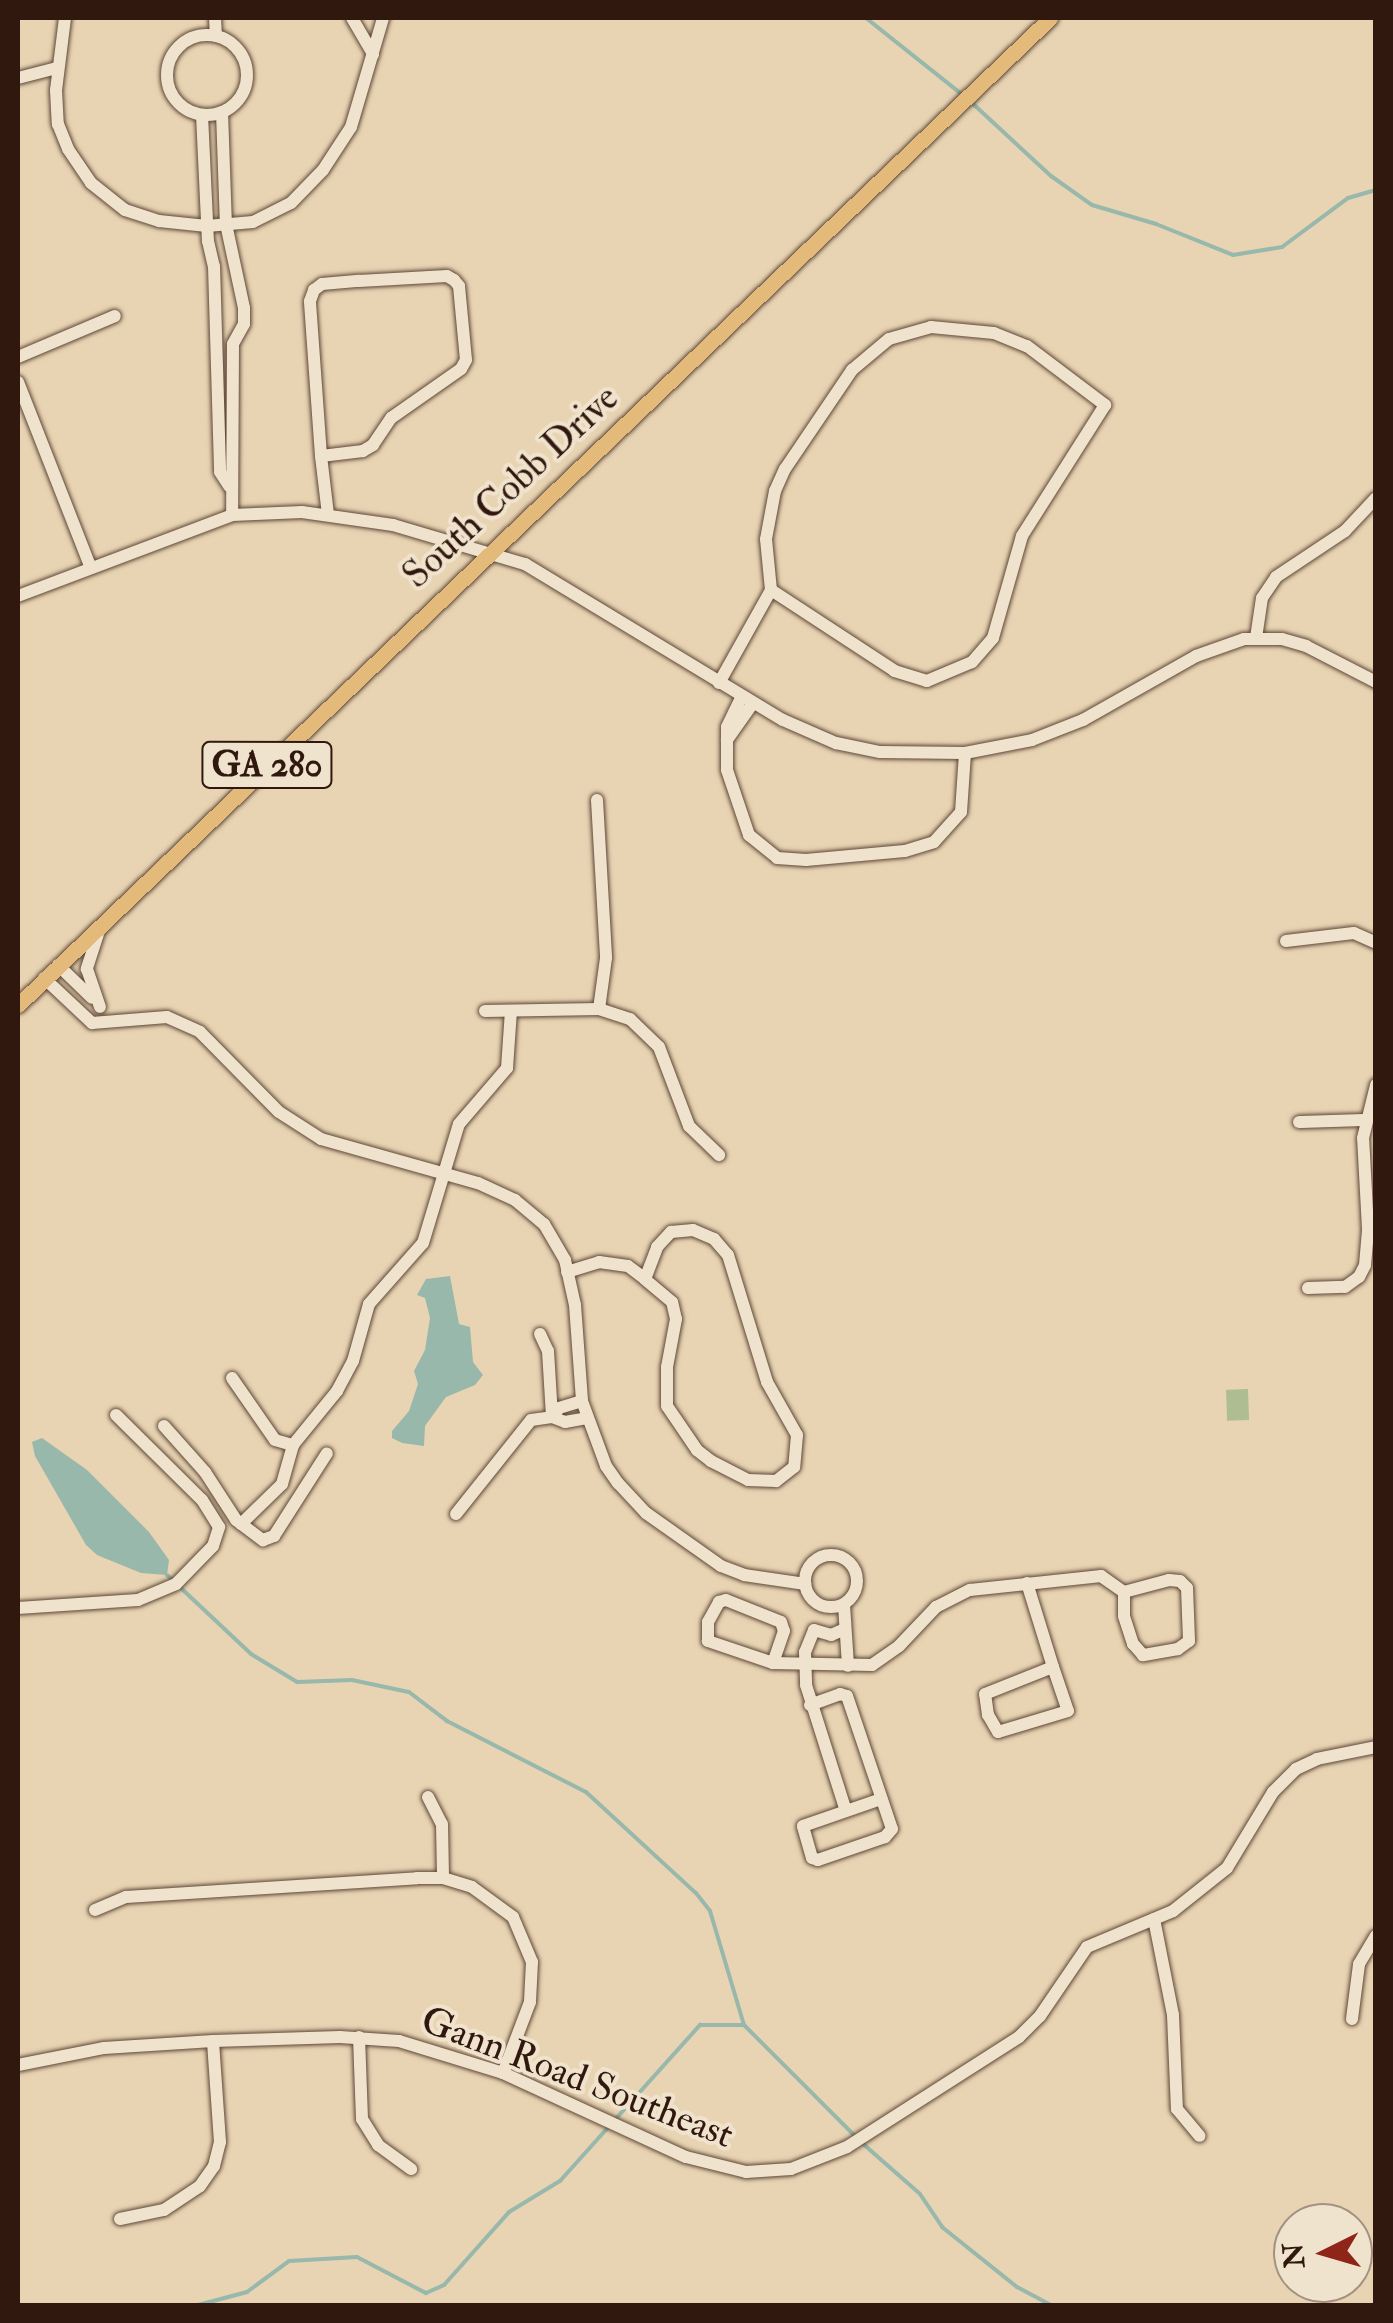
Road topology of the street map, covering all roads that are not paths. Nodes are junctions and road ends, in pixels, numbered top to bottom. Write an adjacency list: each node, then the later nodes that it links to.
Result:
1 (65, 18): 10 (street)
2 (196, 18): 7 (street)
3 (215, 18): 8 (street)
4 (352, 18): 9 (street)
5 (383, 18): 9 (street)
6 (1050, 18): 26 (main road, South Cobb Drive / GA 280)
7 (198, 36): 8 (street); 13 (street)
8 (216, 36): 12 (street)
9 (373, 54): 14 (street)
10 (57, 68): 11 (street); 15 (street)
11 (18, 78)
12 (222, 112): 13 (street); 14 (street)
13 (202, 114): 15 (street)
14 (226, 224): 15 (street); 19 (street)
15 (206, 226): 20 (street)
16 (115, 316): 17 (street)
17 (18, 358)
18 (18, 382): 27 (street)
19 (234, 396): 20 (street); 22 (street)
20 (218, 397): 22 (street)
21 (321, 456): 21 (street); 25 (street)
22 (229, 486): 24 (street)
23 (1376, 498): 30 (street)
24 (232, 514): 25 (street); 27 (street)
25 (328, 515): 26 (street)
26 (488, 550): 32 (street); 36 (main road, South Cobb Drive / GA 280)
27 (90, 566): 29 (street)
28 (771, 590): 28 (street); 32 (street)
29 (18, 596)
30 (1256, 638): 31 (street); 34 (street)
31 (1376, 682)
32 (720, 683): 33 (street)
33 (748, 700): 34 (street); 34 (street)
34 (965, 753)
35 (597, 800): 42 (street)
36 (99, 931): 39 (main road, South Cobb Drive / GA 280); 45 (street)
37 (1286, 941): 38 (street)
38 (1376, 943)
39 (58, 965): 40 (main road, South Cobb Drive / GA 280); 45 (street)
40 (44, 978): 41 (main road, South Cobb Drive / GA 280); 45 (street)
41 (18, 1005)
42 (599, 1009): 44 (street); 49 (street)
43 (485, 1011): 44 (street)
44 (511, 1011): 50 (street)
45 (104, 1014): 50 (street)
46 (1376, 1085): 47 (street)
47 (1365, 1120): 48 (street); 53 (street)
48 (1299, 1122)
49 (719, 1156)
50 (444, 1174): 51 (street); 61 (street)
51 (567, 1272): 52 (street); 56 (street)
52 (645, 1279): 52 (street)
53 (1308, 1288)
54 (540, 1334): 58 (street)
55 (232, 1378): 61 (street)
56 (582, 1400): 58 (street); 59 (street)
57 (116, 1415): 70 (street)
58 (552, 1417): 59 (street); 63 (street)
59 (588, 1418): 66 (street)
60 (164, 1426): 64 (street)
61 (293, 1445): 64 (street)
62 (327, 1453): 64 (street)
63 (456, 1514)
64 (241, 1524)
65 (1027, 1583): 67 (street); 75 (street); 76 (street)
66 (805, 1584): 68 (street); 69 (street)
67 (1124, 1592): 67 (street)
68 (819, 1604): 69 (street); 72 (street)
69 (844, 1605): 71 (street)
70 (18, 1608)
71 (845, 1629): 72 (street); 75 (street)
72 (814, 1630): 74 (street)
73 (772, 1663): 73 (street); 74 (street)
74 (805, 1664): 75 (street); 77 (street)
75 (848, 1666)
76 (1052, 1667): 76 (street)
77 (810, 1705): 80 (street); 81 (street)
78 (1376, 1746): 84 (street, Gann Road Southeast)
79 (428, 1796): 82 (street)
80 (882, 1800): 81 (street); 81 (street)
81 (846, 1811)
82 (443, 1878): 83 (street); 90 (street)
83 (96, 1910)
84 (1154, 1919): 90 (street, Gann Road Southeast); 91 (street)
85 (1376, 1936): 86 (street)
86 (1352, 2019)
87 (359, 2037): 88 (street, Gann Road Southeast); 90 (street, Gann Road Southeast); 92 (street)
88 (213, 2041): 89 (street, Gann Road Southeast); 93 (street)
89 (18, 2066)
90 (503, 2073)
91 (1200, 2136)
92 (411, 2168)
93 (120, 2219)

